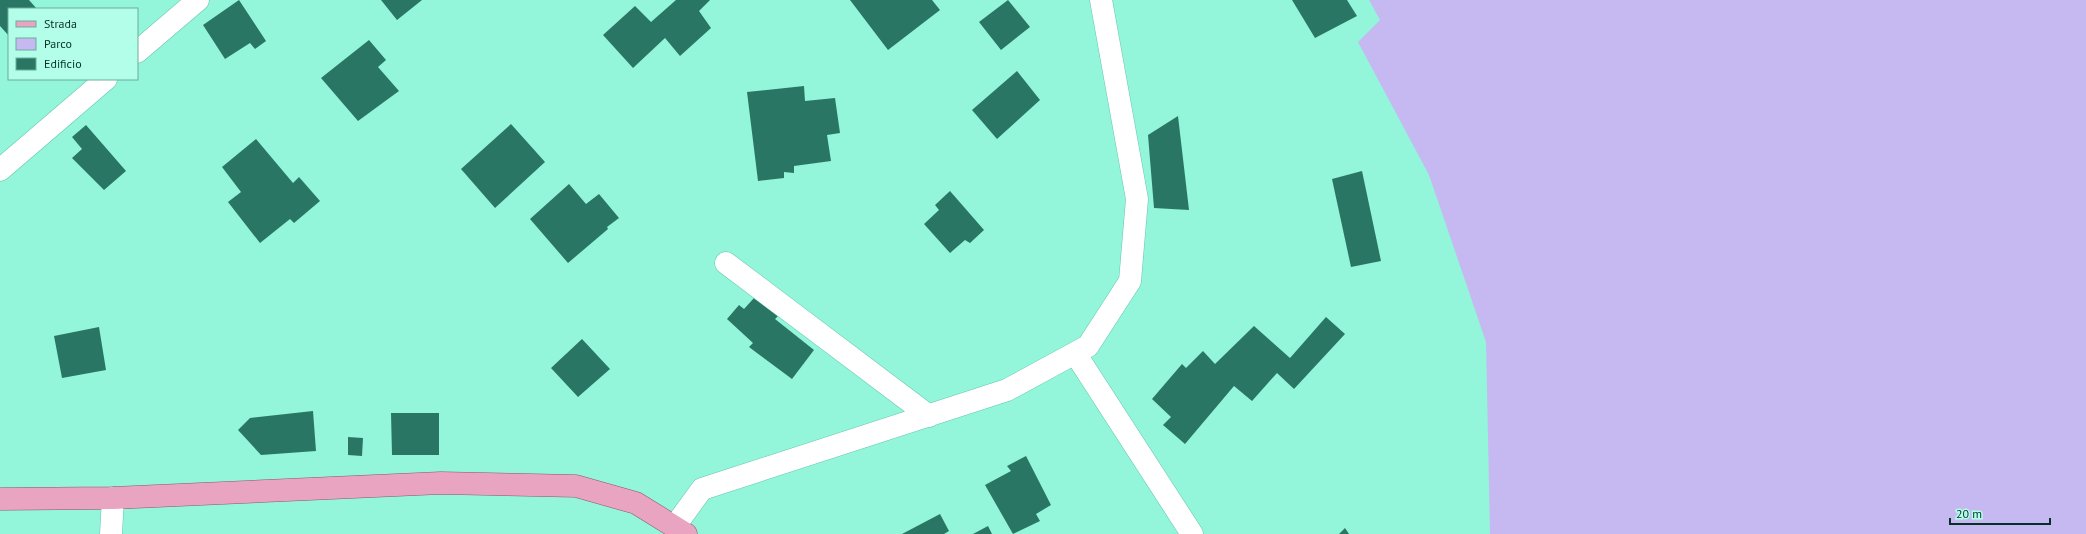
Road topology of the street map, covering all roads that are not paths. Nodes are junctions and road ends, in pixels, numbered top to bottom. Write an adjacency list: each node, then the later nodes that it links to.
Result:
1 (198, 0): 3 (street)
2 (1101, 0): 7 (street)
3 (138, 51)
4 (105, 80): 5 (street)
5 (0, 170)
6 (726, 263): 8 (street)
7 (1075, 353): 8 (street); 13 (street)
8 (929, 416): 11 (street)
9 (113, 498): 10 (main road); 11 (main road); 12 (street)
10 (0, 499)
11 (681, 530)
12 (111, 534)
13 (1192, 534)

